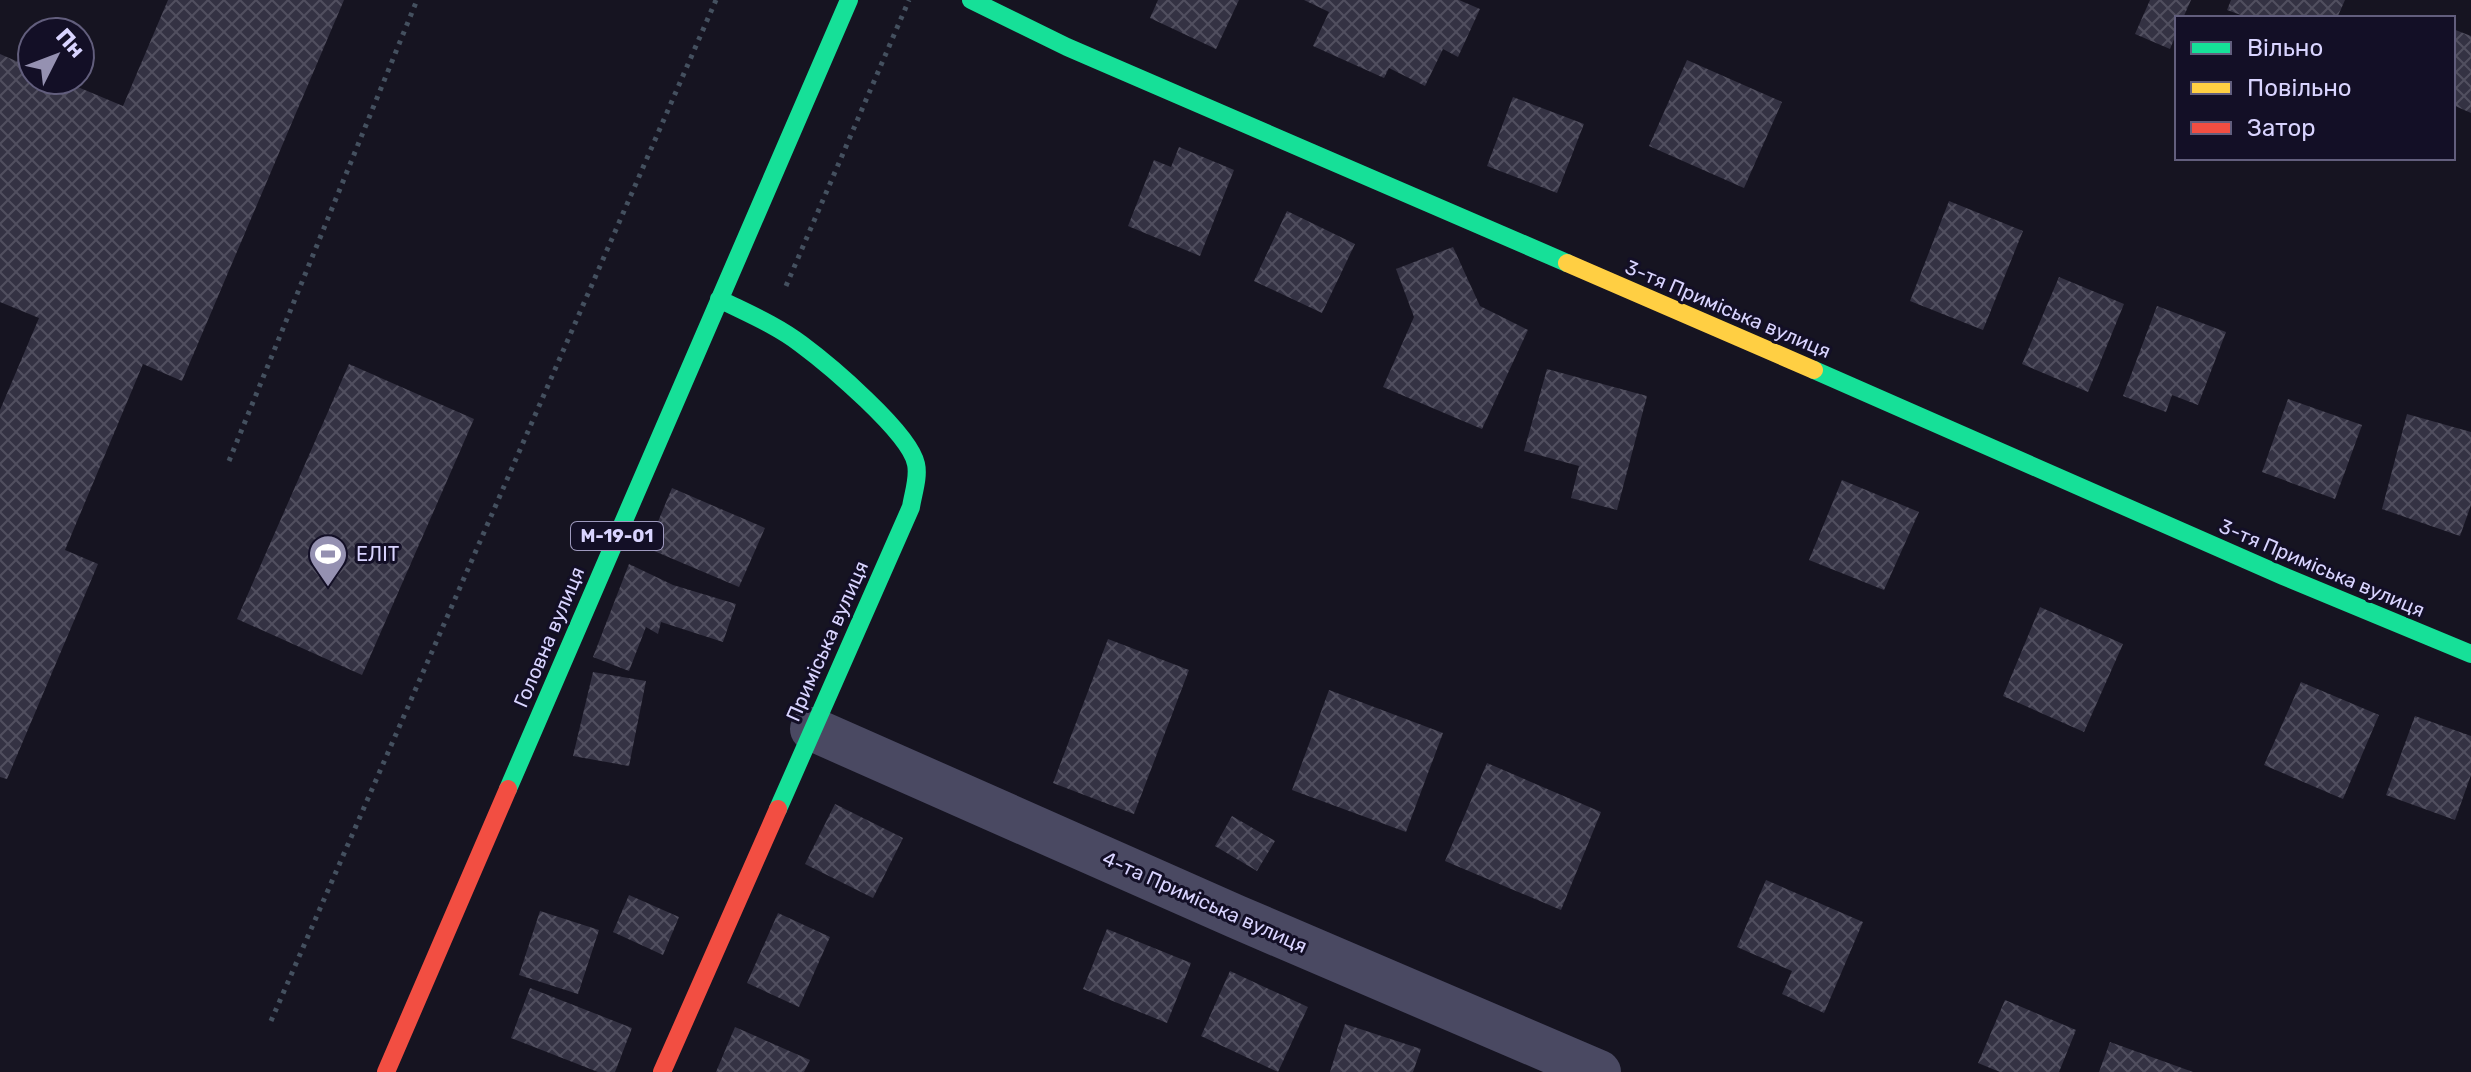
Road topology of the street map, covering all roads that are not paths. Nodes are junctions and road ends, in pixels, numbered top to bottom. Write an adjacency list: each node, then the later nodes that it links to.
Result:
1 (849, 0): 3 (street, Головна вулиця / М-19-01)
2 (971, 0): 4 (street, 3-тя Приміська вулиця)
3 (719, 299): 5 (street, Приміська вулиця); 6 (street, Головна вулиця / М-19-01)
4 (2471, 654)
5 (812, 729): 7 (street, Приміська вулиця); 8 (street, 4-та Приміська вулиця)
6 (386, 1072)
7 (662, 1072)
8 (1599, 1072)

